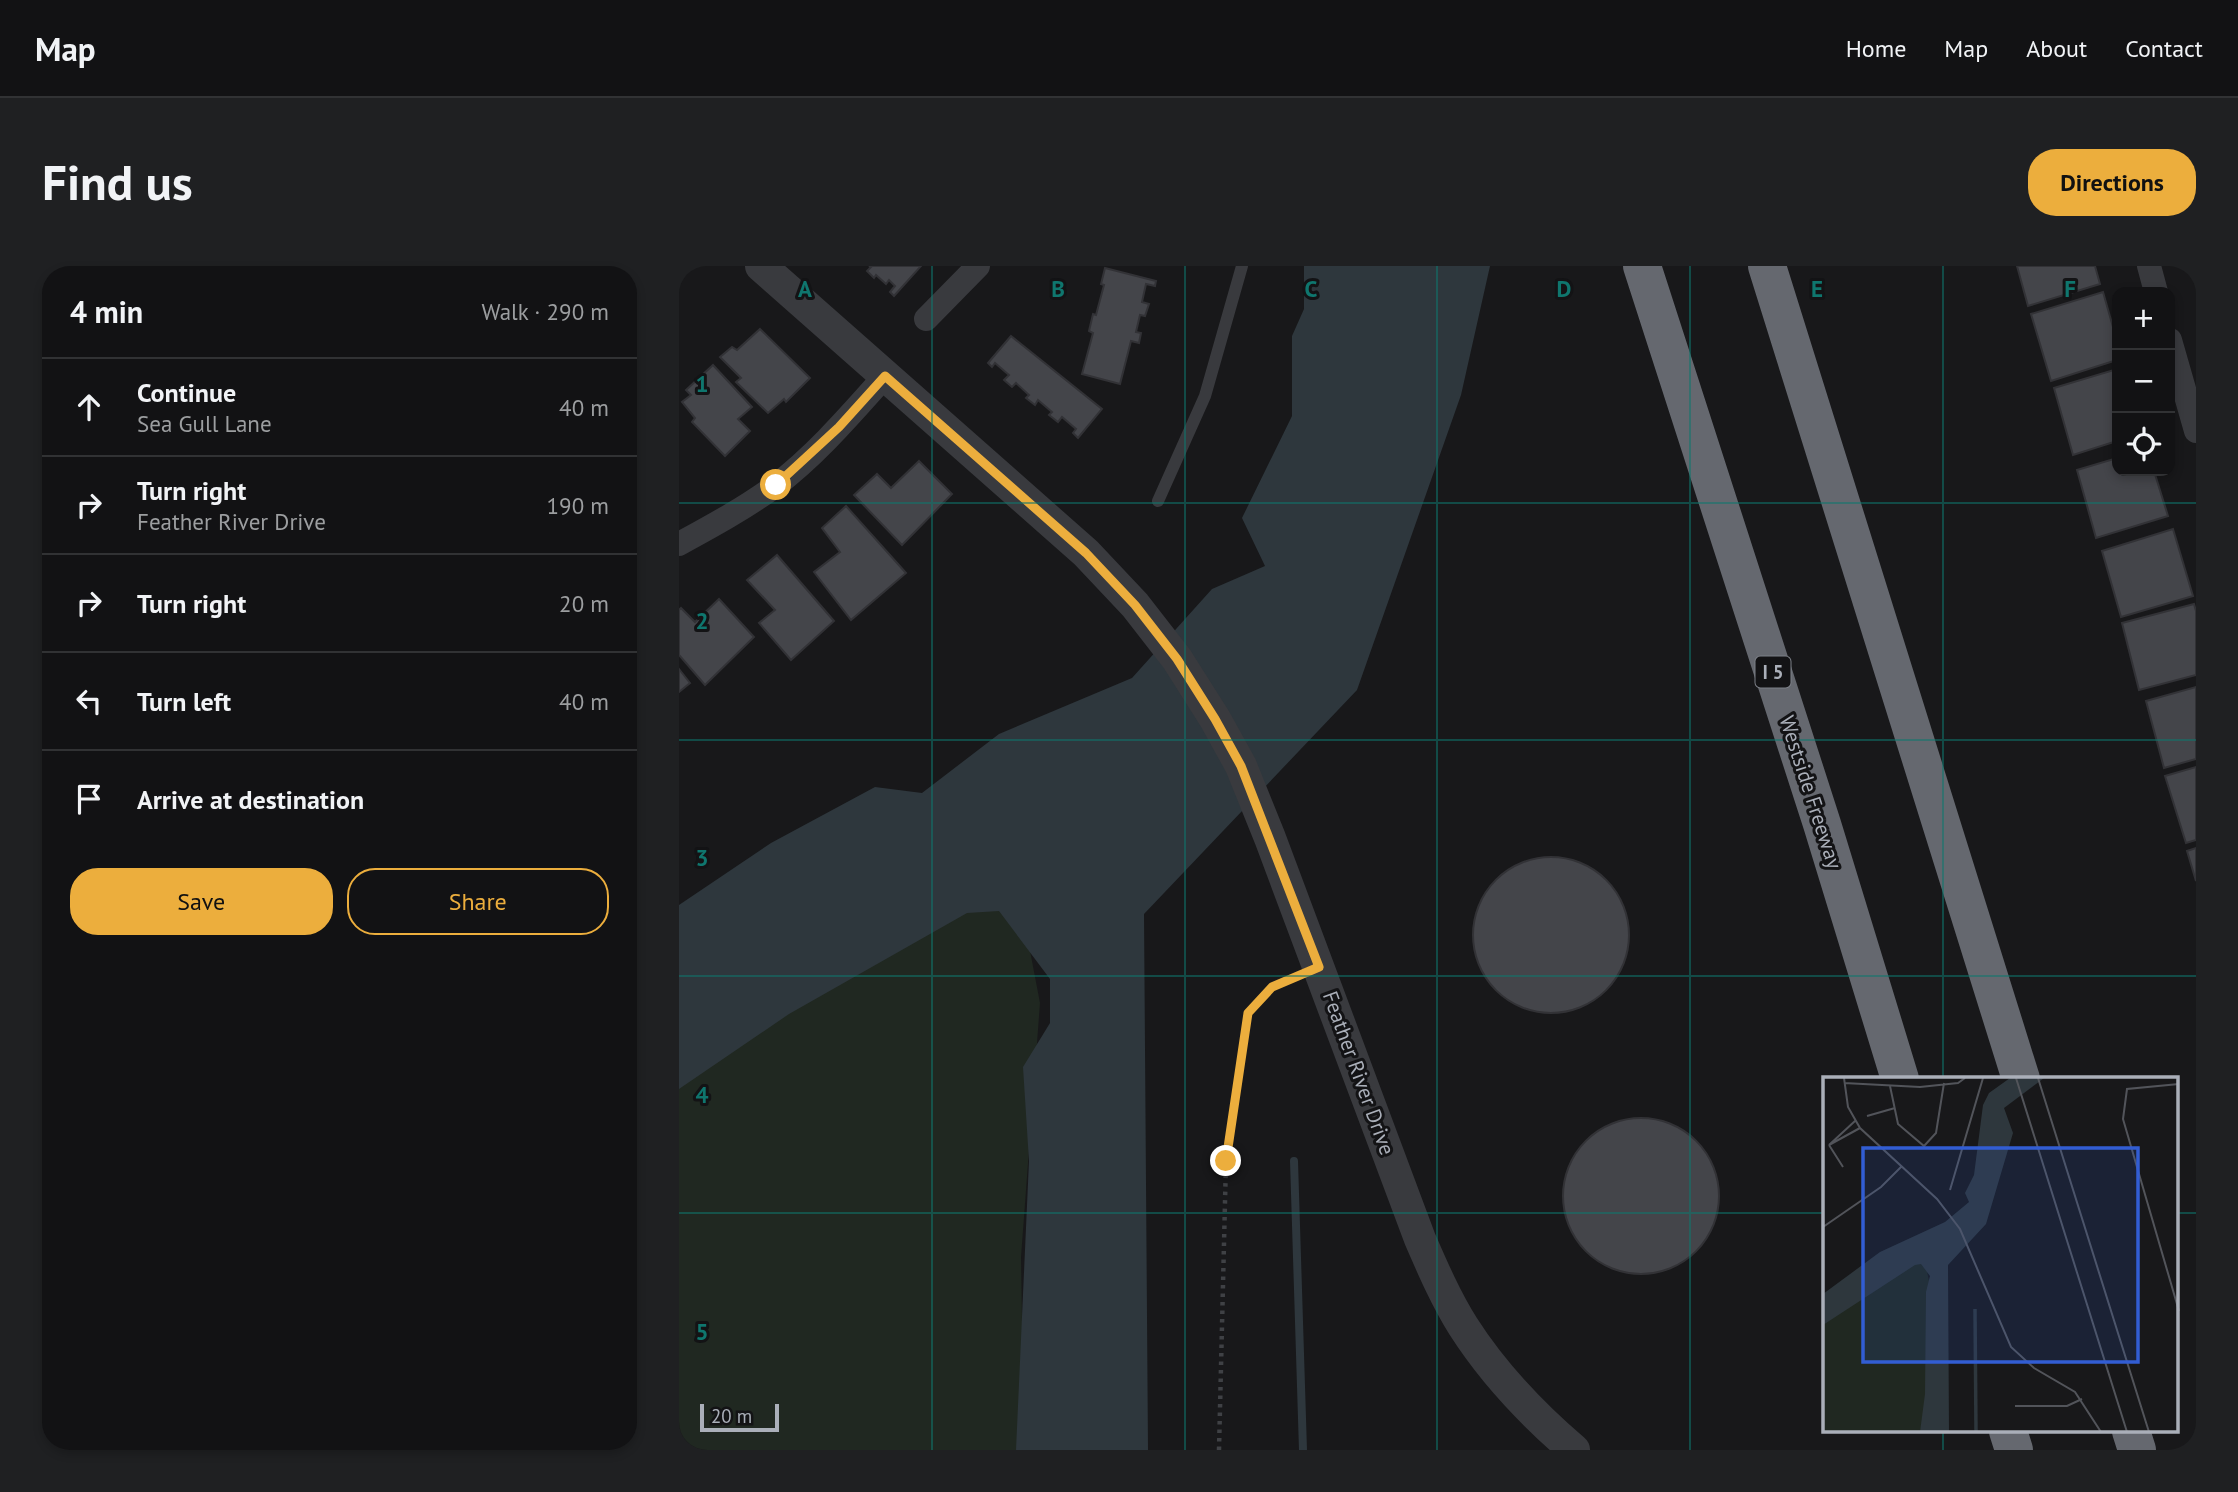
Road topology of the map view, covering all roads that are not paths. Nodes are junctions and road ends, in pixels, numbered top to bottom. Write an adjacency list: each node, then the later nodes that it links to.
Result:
1 (761, 266): 10 (street, Feather River Drive)
2 (978, 266): 8 (street)
3 (1242, 266): 12 (lane)
4 (1642, 266): 14 (highway, Westside Freeway / I 5)
5 (1767, 266): 15 (highway)
6 (2149, 266): 7 (street)
7 (2155, 287)
8 (926, 319)
9 (2173, 350): 11 (street)
10 (885, 376): 13 (street); 18 (street, Feather River Drive)
11 (2196, 431)
12 (1158, 501)
13 (679, 544)
14 (1899, 1077)
15 (2020, 1077)
16 (2008, 1432): 19 (highway)
17 (2131, 1432): 20 (highway)
18 (1574, 1450)
19 (2014, 1450)
20 (2137, 1450)

